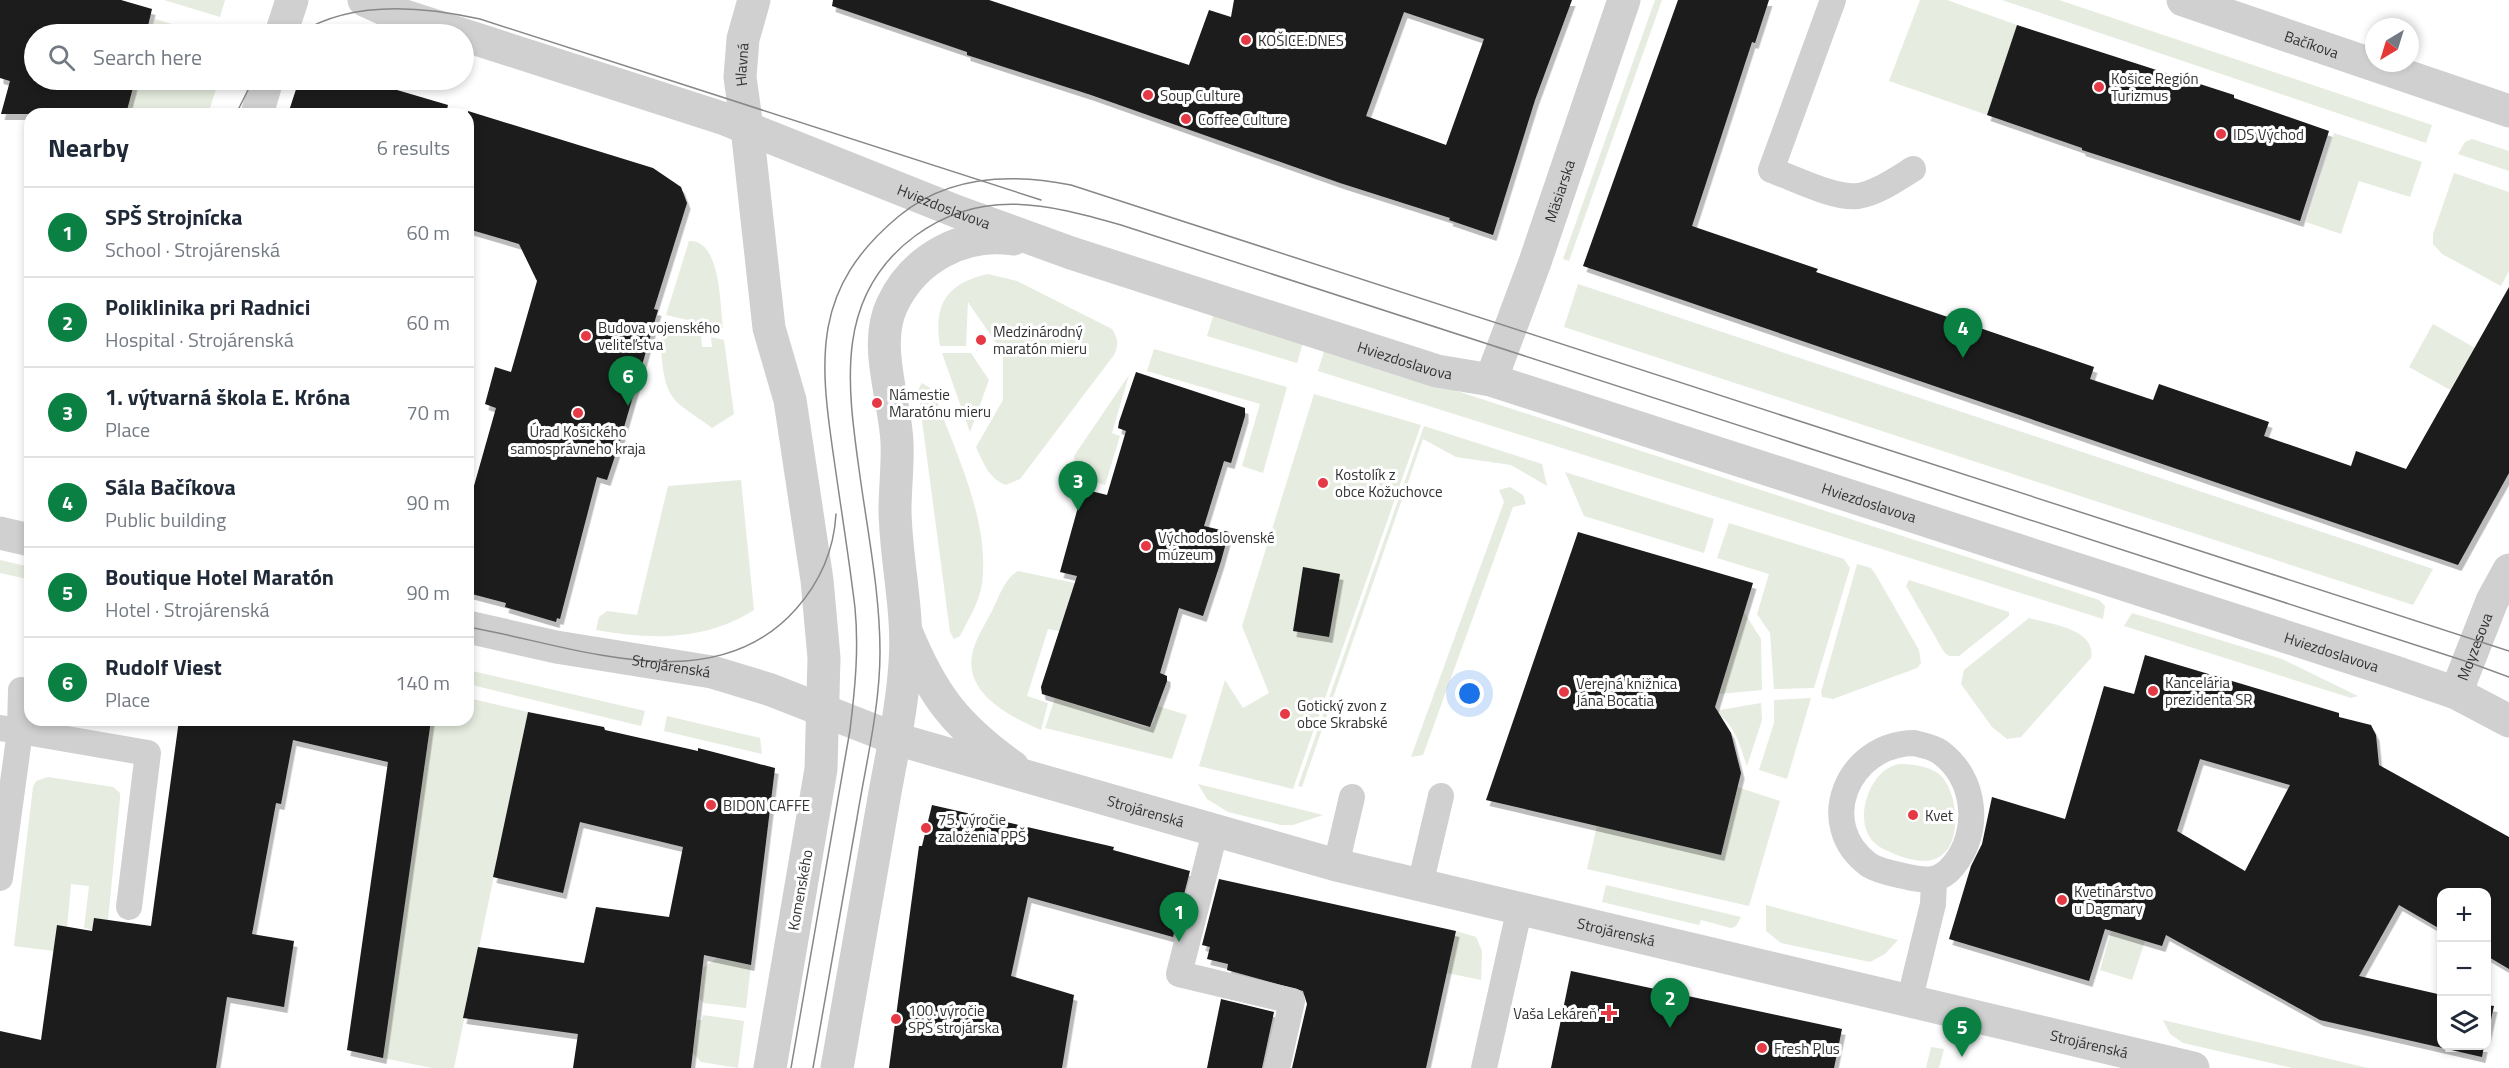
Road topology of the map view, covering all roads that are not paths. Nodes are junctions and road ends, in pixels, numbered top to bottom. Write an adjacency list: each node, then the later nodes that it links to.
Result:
1 (292, 0): 7 (street)
2 (364, 0): 8 (street, Hviezdoslavova)
3 (754, 0): 13 (street, Hlavná)
4 (1624, 0): 16 (street, Mäsiarska)
5 (1833, 0): 14 (lane)
6 (2183, 0): 12 (street, Bačíkova)
7 (284, 24)
8 (431, 24)
9 (474, 38): 13 (street, Hviezdoslavova)
10 (264, 90): 11 (street)
11 (259, 108)
12 (2509, 111)
13 (747, 128): 15 (street, Hviezdoslavova); 24 (street)
14 (1913, 169)
15 (1071, 253): 16 (street, Hviezdoslavova); 21 (street)
16 (1491, 380): 23 (street, Hviezdoslavova)
17 (0, 533): 18 (street)
18 (24, 539)
19 (2509, 570): 23 (street, Moyzesova)
20 (474, 628): 24 (street, Strojárenská)
21 (906, 631): 27 (street); 28 (street, Strojárenská)
22 (21, 690): 26 (lane)
23 (2456, 693): 25 (street, Hviezdoslavova)
24 (824, 711): 27 (street, Strojárenská); 39 (street, Komenského)
25 (2509, 721)
26 (10, 729): 33 (lane); 36 (lane)
27 (896, 739): 28 (street, Strojárenská); 40 (street)
28 (1042, 780): 31 (street, Strojárenská)
29 (1441, 796): 35 (lane)
30 (1352, 797): 32 (lane)
31 (1215, 832): 32 (street, Strojárenská); 41 (lane)
32 (1336, 865): 35 (street, Strojárenská)
33 (0, 878)
34 (1934, 881): 34 (lane); 38 (lane)
35 (1420, 885): 37 (street, Strojárenská)
36 (129, 907)
37 (1520, 908): 38 (street, Strojárenská); 42 (lane)
38 (1909, 1002): 43 (street, Strojárenská)
39 (770, 1068)
40 (837, 1068)
41 (1277, 1068)
42 (1484, 1068)
43 (2193, 1068)

